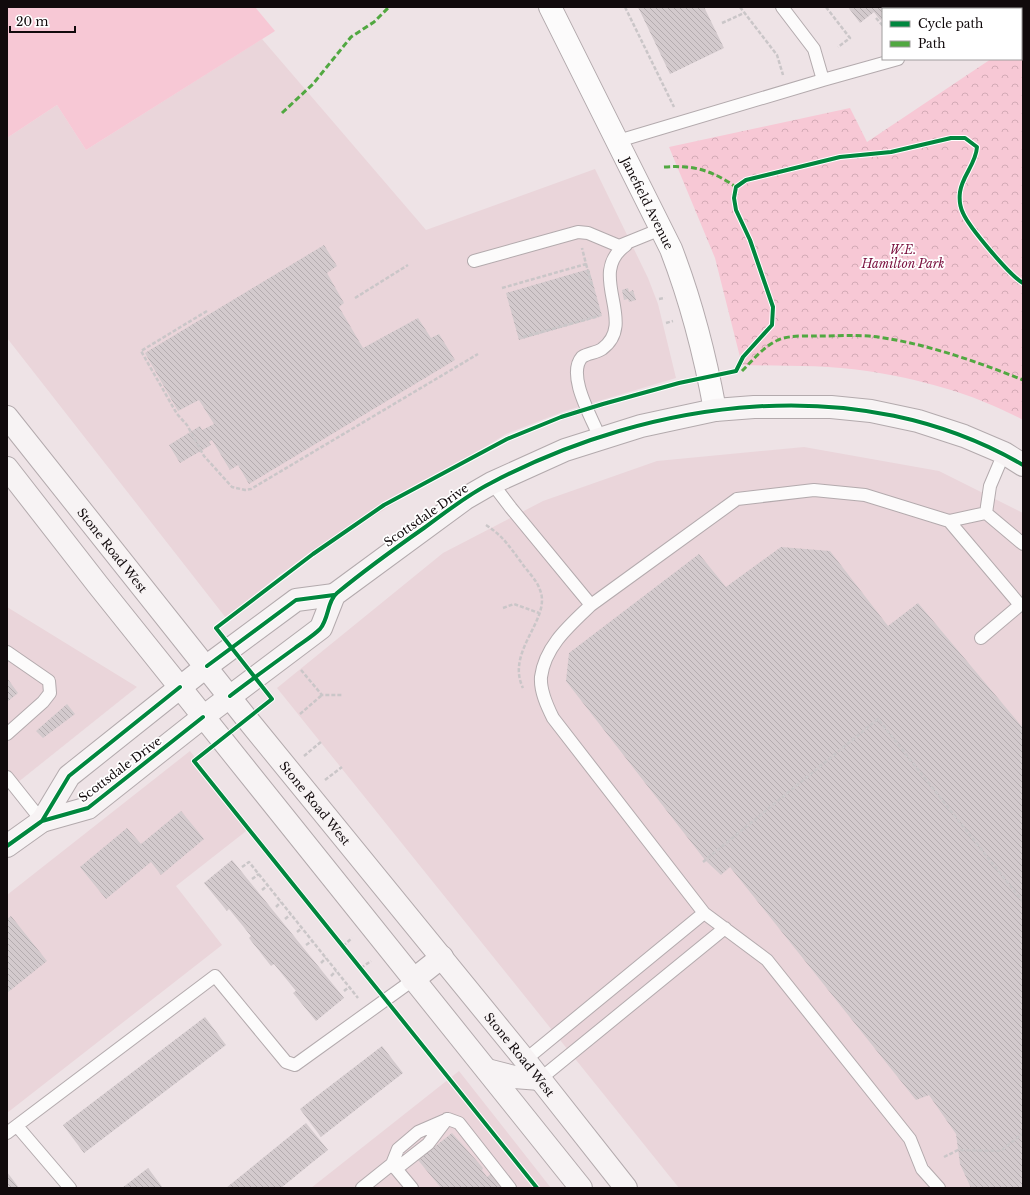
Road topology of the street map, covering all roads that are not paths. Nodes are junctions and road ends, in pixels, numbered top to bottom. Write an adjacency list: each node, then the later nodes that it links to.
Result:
1 (550, 7): 5 (street, Janefield Avenue)
2 (782, 7): 4 (lane)
3 (894, 60): 4 (lane)
4 (823, 80): 5 (lane)
5 (618, 141): 6 (street, Janefield Avenue)
6 (661, 229): 7 (lane); 9 (street, Janefield Avenue)
7 (626, 245): 8 (lane); 11 (lane)
8 (474, 261)
9 (715, 410): 11 (main road, Scottsdale Drive); 12 (main road, Scottsdale Drive)
10 (7, 417): 23 (main road, Stone Road West)
11 (600, 438): 15 (main road, Scottsdale Drive)
12 (1004, 453): 13 (main road, Scottsdale Drive); 16 (lane)
13 (1023, 464)
14 (7, 468): 24 (main road)
15 (492, 482): 19 (main road, Scottsdale Drive); 20 (lane)
16 (986, 513): 17 (lane); 18 (lane)
17 (949, 521): 20 (lane); 21 (lane)
18 (1023, 544)
19 (334, 595): 23 (main road, Scottsdale Drive); 25 (main road, Scottsdale Drive)
20 (591, 605): 31 (lane)
21 (982, 638)
22 (7, 652): 27 (lane)
23 (207, 666): 24 (main road, Scottsdale Drive); 25 (main road, Stone Road West)
24 (180, 688): 26 (main road); 29 (main road, Scottsdale Drive)
25 (230, 696): 26 (main road, Scottsdale Drive); 33 (main road, Stone Road West)
26 (203, 717): 29 (main road, Scottsdale Drive); 34 (main road)
27 (7, 734)
28 (7, 777): 29 (lane)
29 (42, 821): 30 (main road, Scottsdale Drive)
30 (7, 846)
31 (704, 913): 32 (lane); 35 (lane)
32 (725, 928): 37 (lane); 46 (lane)
33 (442, 957): 34 (main road); 35 (main road, Stone Road West)
34 (413, 980): 36 (main road); 38 (lane)
35 (525, 1060): 37 (main road, Stone Road West)
36 (486, 1070): 37 (main road); 44 (main road)
37 (540, 1079): 45 (main road, Stone Road West)
38 (12, 1130): 40 (lane)
39 (394, 1166): 41 (lane); 42 (lane); 43 (lane)
40 (70, 1188)
41 (362, 1188)
42 (412, 1188)
43 (510, 1188)
44 (581, 1188)
45 (626, 1188)
46 (939, 1188)

